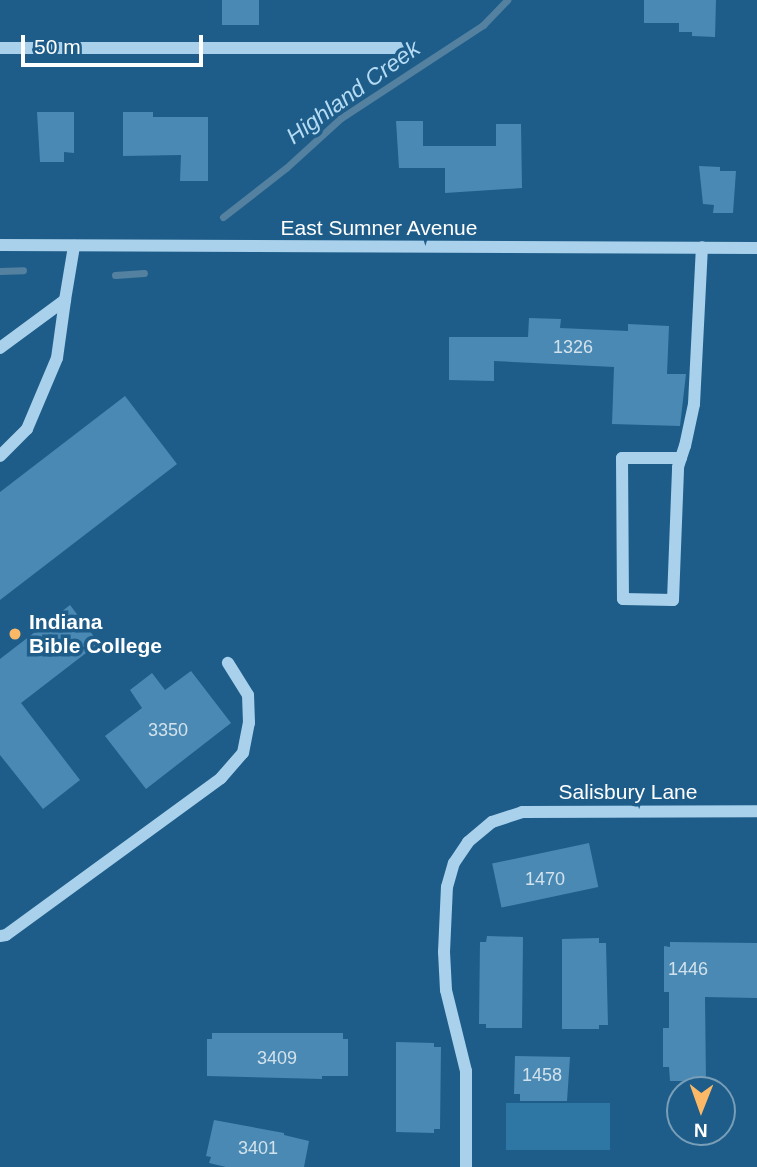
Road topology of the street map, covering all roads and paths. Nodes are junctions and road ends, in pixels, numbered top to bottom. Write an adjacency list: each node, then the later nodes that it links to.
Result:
1 (0, 48): 2 (street)
2 (411, 48)
3 (0, 245): 4 (street, East Sumner Avenue)
4 (74, 246): 5 (street, East Sumner Avenue); 7 (street)
5 (702, 247): 6 (street, East Sumner Avenue); 10 (street)
6 (757, 248)
7 (65, 300): 8 (street); 9 (street)
8 (0, 348)
9 (0, 456)
10 (681, 458): 10 (street)
11 (228, 663): 13 (street)
12 (757, 811): 14 (street, Salisbury Lane)
13 (0, 936)
14 (467, 1167)

